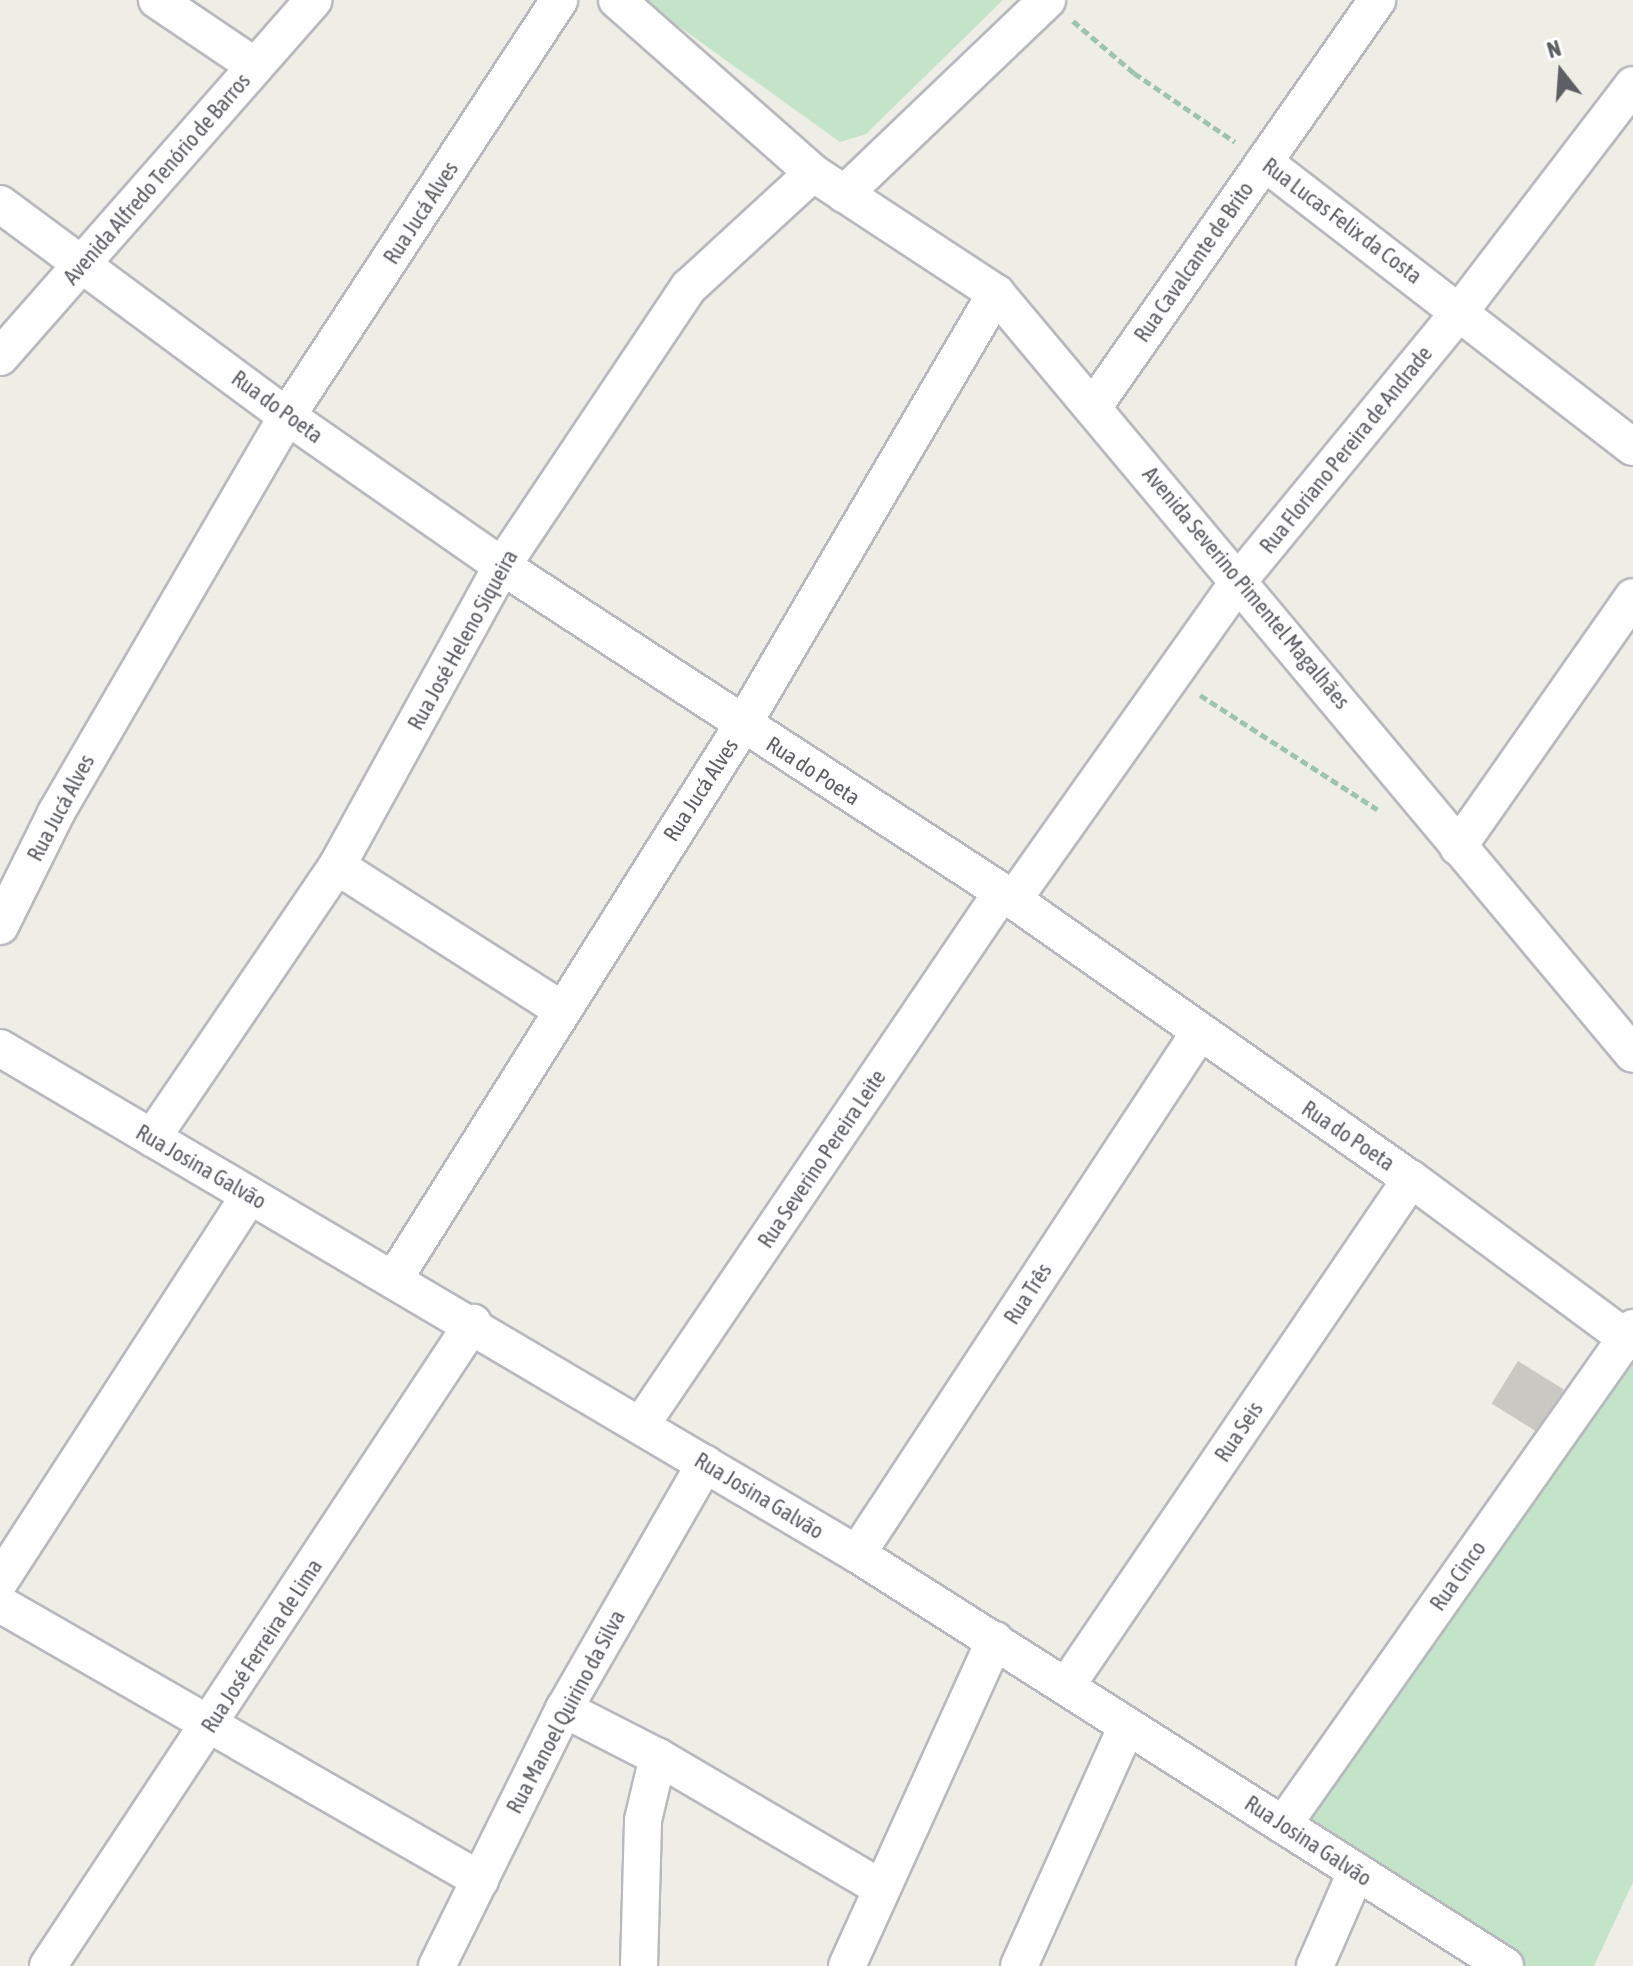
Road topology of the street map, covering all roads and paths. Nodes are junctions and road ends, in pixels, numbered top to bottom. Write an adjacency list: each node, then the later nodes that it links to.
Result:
1 (157, 0): 7 (street)
2 (314, 0): 7 (street, Avenida Alfredo Tenório de Barros)
3 (559, 0): 18 (street, Rua Jucá Alves)
4 (617, 0): 10 (street, Avenida Severino Pimentel Magalhães)
5 (1377, 0): 9 (street, Rua Cavalcante de Brito)
6 (1056, 7): 9 (path, Rua Lucas Felix da Costa); 11 (street)
7 (255, 66): 13 (street, Avenida Alfredo Tenório de Barros)
8 (1633, 85): 15 (street, Rua Floriano Pereira de Andrade)
9 (1264, 162): 15 (street, Rua Lucas Felix da Costa); 17 (street, Rua Cavalcante de Brito)
10 (813, 173): 11 (street, Avenida Severino Pimentel Magalhães); 20 (street, Rua José Heleno Siqueira)
11 (844, 194): 14 (street, Avenida Severino Pimentel Magalhães)
12 (0, 204): 13 (street, Rua do Poeta)
13 (85, 264): 16 (street, Avenida Alfredo Tenório de Barros); 18 (street, Rua do Poeta)
14 (996, 293): 17 (street, Avenida Severino Pimentel Magalhães); 24 (street, Rua Jucá Alves)
15 (1461, 310): 19 (street, Rua Lucas Felix da Costa); 21 (street, Rua Floriano Pereira de Andrade)
16 (0, 357)
17 (1094, 406): 21 (street, Avenida Severino Pimentel Magalhães)
18 (287, 416): 20 (street, Rua do Poeta); 29 (street, Rua Jucá Alves)
19 (1633, 447)
20 (502, 566): 24 (street, Rua do Poeta); 27 (street, Rua José Heleno Siqueira)
21 (1240, 579): 23 (street, Rua Floriano Pereira de Andrade); 26 (street, Avenida Severino Pimentel Magalhães)
22 (1633, 597): 26 (street)
23 (1173, 678): 25 (path); 28 (street, Rua Floriano Pereira de Andrade)
24 (742, 726): 28 (street, Rua do Poeta); 30 (street, Rua Jucá Alves)
25 (1388, 816)
26 (1458, 847): 33 (street, Avenida Severino Pimentel Magalhães)
27 (337, 866): 30 (street); 34 (street, Rua José Heleno Siqueira)
28 (1008, 896): 31 (street, Rua do Poeta); 40 (street, Rua Severino Pereira Leite)
29 (0, 926)
30 (561, 1009): 37 (street, Rua Jucá Alves)
31 (1199, 1033): 35 (street, Rua do Poeta); 42 (street, Rua Três)
32 (0, 1048): 34 (street, Rua Josina Galvão)
33 (1633, 1054)
34 (152, 1138): 36 (street, Rua Josina Galvão)
35 (1411, 1179): 39 (street, Rua do Poeta); 46 (street, Rua Seis)
36 (249, 1196): 37 (street, Rua Josina Galvão); 43 (street)
37 (394, 1279): 38 (street, Rua Josina Galvão)
38 (473, 1323): 40 (street, Rua Josina Galvão); 49 (street, Rua José Ferreira de Lima)
39 (1629, 1333): 51 (street, Rua Cinco)
40 (641, 1425): 41 (street, Rua Josina Galvão)
41 (705, 1464): 42 (street, Rua Josina Galvão); 47 (street, Rua Manoel Quirino da Silva)
42 (857, 1554): 45 (street, Rua Josina Galvão)
43 (0, 1581)
44 (0, 1604): 49 (street)
45 (995, 1640): 46 (street, Rua Josina Galvão); 54 (street)
46 (1067, 1685): 48 (street, Rua Josina Galvão)
47 (564, 1709): 50 (street); 53 (street, Rua Manoel Quirino da Silva)
48 (1127, 1726): 51 (street, Rua Josina Galvão); 59 (street)
49 (209, 1728): 53 (street); 55 (street, Rua José Ferreira de Lima)
50 (658, 1757): 54 (street); 57 (street)
51 (1283, 1825): 52 (street, Rua Josina Galvão)
52 (1356, 1872): 60 (street); 61 (street, Rua Josina Galvão)
53 (480, 1880): 56 (street, Rua Manoel Quirino da Silva)
54 (881, 1888): 58 (street)
55 (48, 1966)
56 (437, 1966)
57 (639, 1966)
58 (847, 1966)
59 (1019, 1966)
60 (1315, 1966)
61 (1505, 1966)

